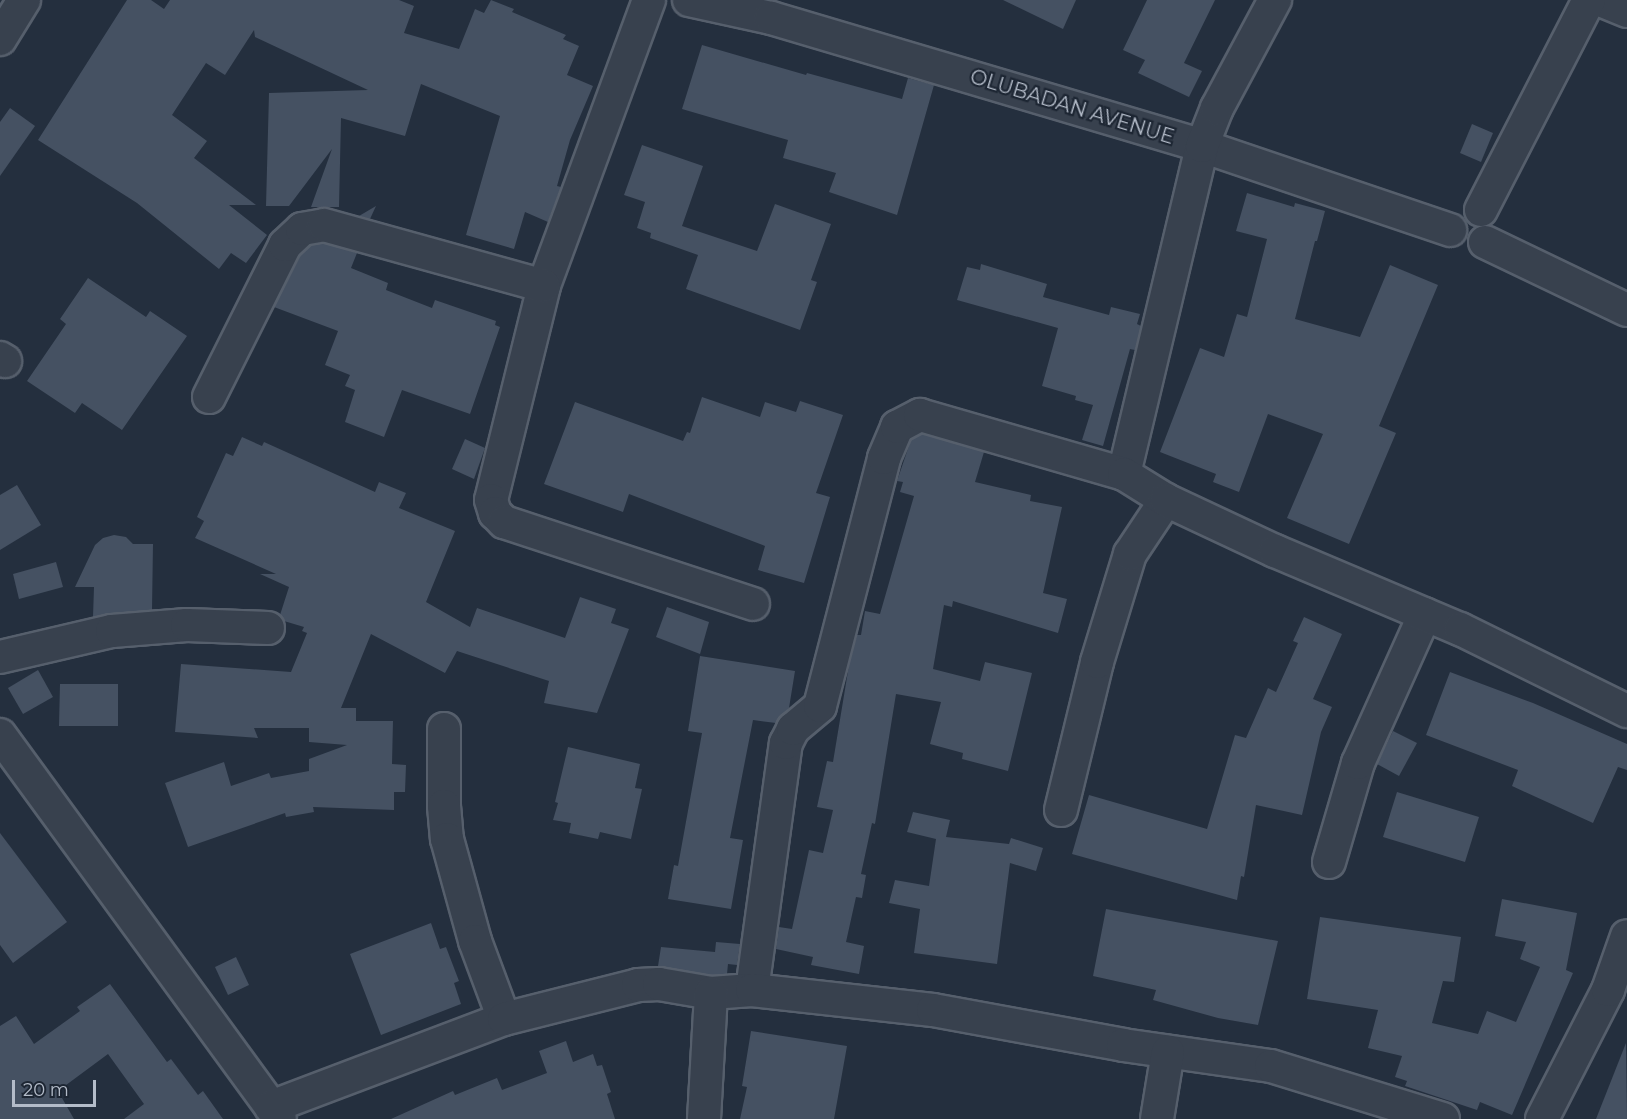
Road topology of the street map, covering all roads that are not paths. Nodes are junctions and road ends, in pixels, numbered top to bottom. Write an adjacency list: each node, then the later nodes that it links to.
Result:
1 (24, 0): 10 (street)
2 (649, 0): 15 (street)
3 (689, 0): 7 (street, OLUBADAN AVENUE)
4 (1275, 0): 11 (street)
5 (1589, 0): 12 (street)
6 (1600, 0): 8 (street)
7 (728, 4): 9 (street, OLUBADAN AVENUE)
8 (1627, 11)
9 (802, 13): 11 (street, OLUBADAN AVENUE)
10 (0, 39)
11 (1202, 146): 13 (street, OLUBADAN AVENUE); 18 (street)
12 (1481, 210): 13 (street); 14 (street)
13 (1450, 230): 14 (street)
14 (1485, 242): 16 (street)
15 (544, 286): 17 (street); 20 (street)
16 (1627, 310)
17 (209, 397)
18 (1124, 474): 19 (street); 30 (street)
19 (1166, 501): 21 (street); 27 (street)
20 (753, 604)
21 (1425, 614): 24 (street); 28 (street)
22 (268, 628): 23 (street)
23 (0, 657)
24 (1627, 711)
25 (444, 729): 32 (street)
26 (0, 735): 34 (street)
27 (1061, 810)
28 (1329, 862)
29 (1627, 936): 38 (street)
30 (752, 990): 31 (street); 33 (street)
31 (711, 993): 32 (street); 35 (street)
32 (504, 1019): 34 (street)
33 (1168, 1052): 36 (street); 37 (street)
34 (276, 1113)
35 (704, 1119)
36 (1157, 1119)
37 (1443, 1119)
38 (1542, 1119)

